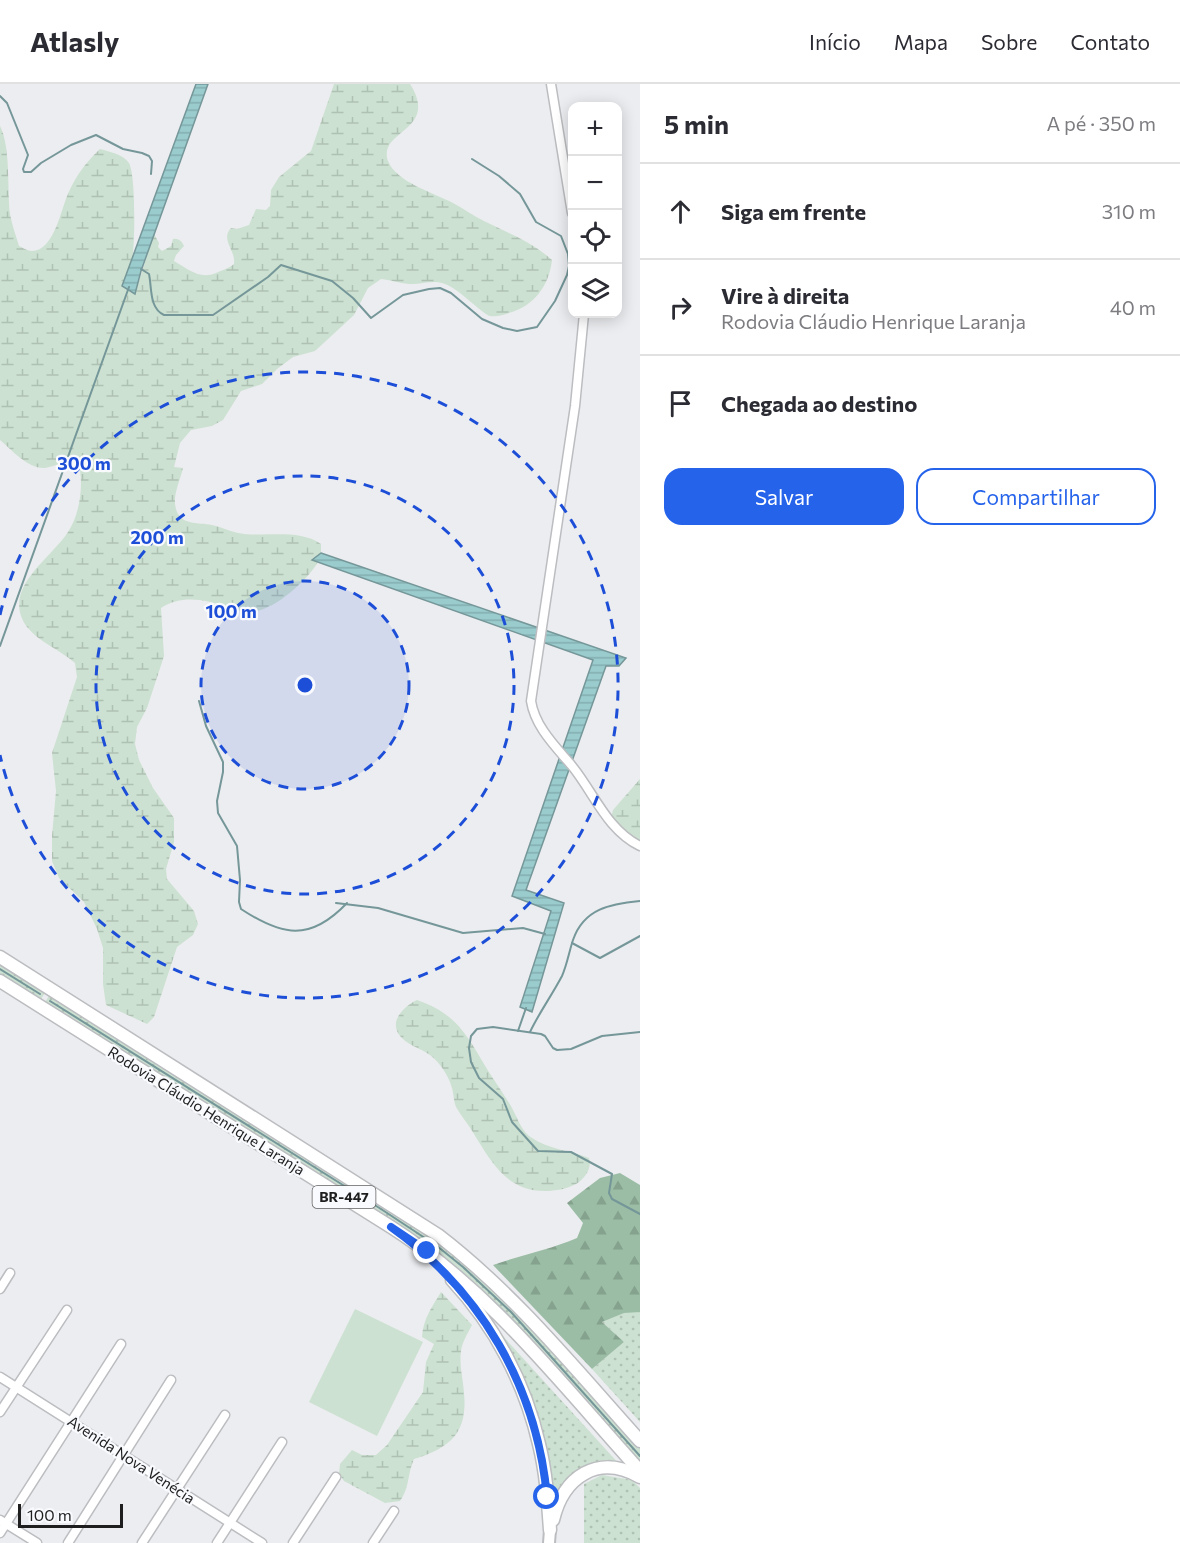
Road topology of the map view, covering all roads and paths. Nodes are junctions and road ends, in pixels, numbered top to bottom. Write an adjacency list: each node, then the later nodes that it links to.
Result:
1 (551, 84): 2 (street)
2 (572, 210)
3 (584, 318): 4 (street)
4 (640, 846)
5 (0, 957): 18 (main road, Rodovia Cláudio Henrique Laranja / BR-447)
6 (0, 981): 7 (main road, Rodovia Cláudio Henrique Laranja / BR-447)
7 (391, 1227): 21 (main road, Rodovia Cláudio Henrique Laranja / BR-447); 29 (main road)
8 (10, 1273): 9 (street)
9 (0, 1290)
10 (67, 1310): 14 (street)
11 (121, 1344): 17 (street)
12 (0, 1377): 14 (street, Avenida Nova Venécia)
13 (171, 1380): 20 (street)
14 (16, 1387): 15 (street); 17 (street, Avenida Nova Venécia)
15 (0, 1412)
16 (225, 1415): 24 (street)
17 (72, 1422): 20 (street, Avenida Nova Venécia); 26 (street)
18 (640, 1441)
19 (282, 1442): 27 (street)
20 (122, 1455): 24 (street, Avenida Nova Venécia); 31 (street)
21 (640, 1471)
22 (336, 1477): 35 (street)
23 (640, 1477): 29 (main road)
24 (176, 1490): 27 (street, Avenida Nova Venécia); 32 (street)
25 (394, 1511): 36 (street)
26 (3, 1522): 28 (street); 30 (street)
27 (229, 1523): 33 (street); 34 (street, Avenida Nova Venécia)
28 (0, 1533)
29 (550, 1537)
30 (36, 1543)
31 (68, 1543)
32 (142, 1543)
33 (217, 1543)
34 (262, 1543)
35 (293, 1543)
36 (373, 1543)

